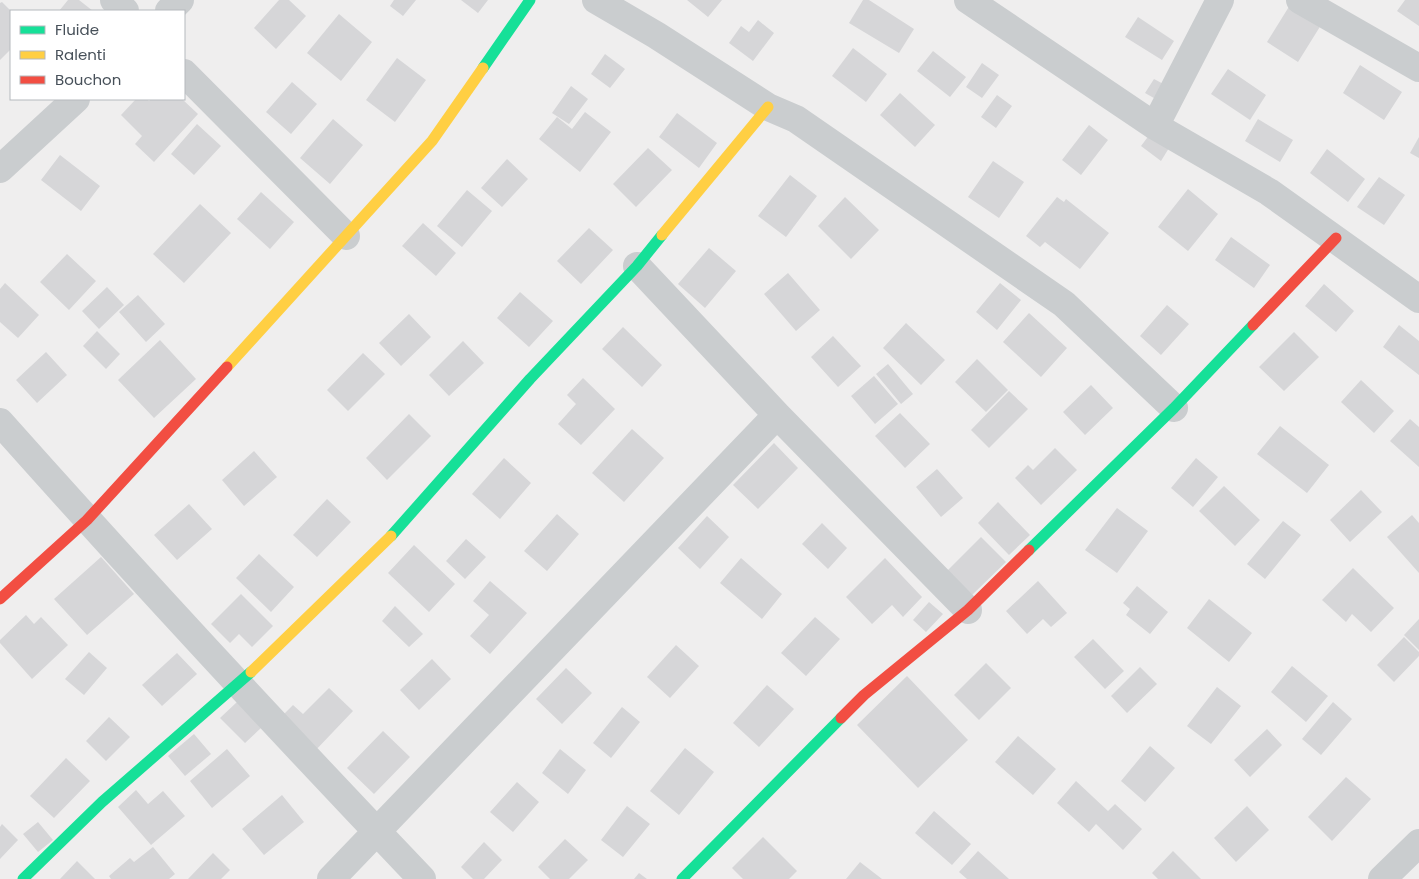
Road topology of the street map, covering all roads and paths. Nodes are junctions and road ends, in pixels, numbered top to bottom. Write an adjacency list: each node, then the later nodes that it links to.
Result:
1 (114, 0): 8 (street)
2 (180, 0): 9 (street)
3 (530, 0): 16 (street)
4 (596, 0): 13 (street)
5 (968, 0): 14 (street)
6 (1220, 0): 14 (street)
7 (1300, 0): 10 (street)
8 (123, 10)
9 (170, 10)
10 (1419, 68)
11 (185, 74): 16 (street)
12 (75, 100): 15 (street)
13 (768, 107): 18 (street); 20 (street)
14 (1155, 126): 17 (street)
15 (0, 169)
16 (346, 236): 23 (street)
17 (1336, 238): 19 (street); 20 (street)
18 (637, 266): 21 (street); 26 (street)
19 (1419, 299)
20 (1174, 408): 25 (street)
21 (777, 415): 25 (street); 27 (street)
22 (0, 422): 23 (street)
23 (87, 520): 24 (street); 26 (street)
24 (0, 599)
25 (968, 610): 29 (street)
26 (238, 684): 27 (street); 30 (street)
27 (377, 831): 31 (street); 32 (street)
28 (1419, 843): 33 (street)
29 (688, 877)
30 (22, 879)
31 (331, 879)
32 (422, 879)
33 (1382, 879)

